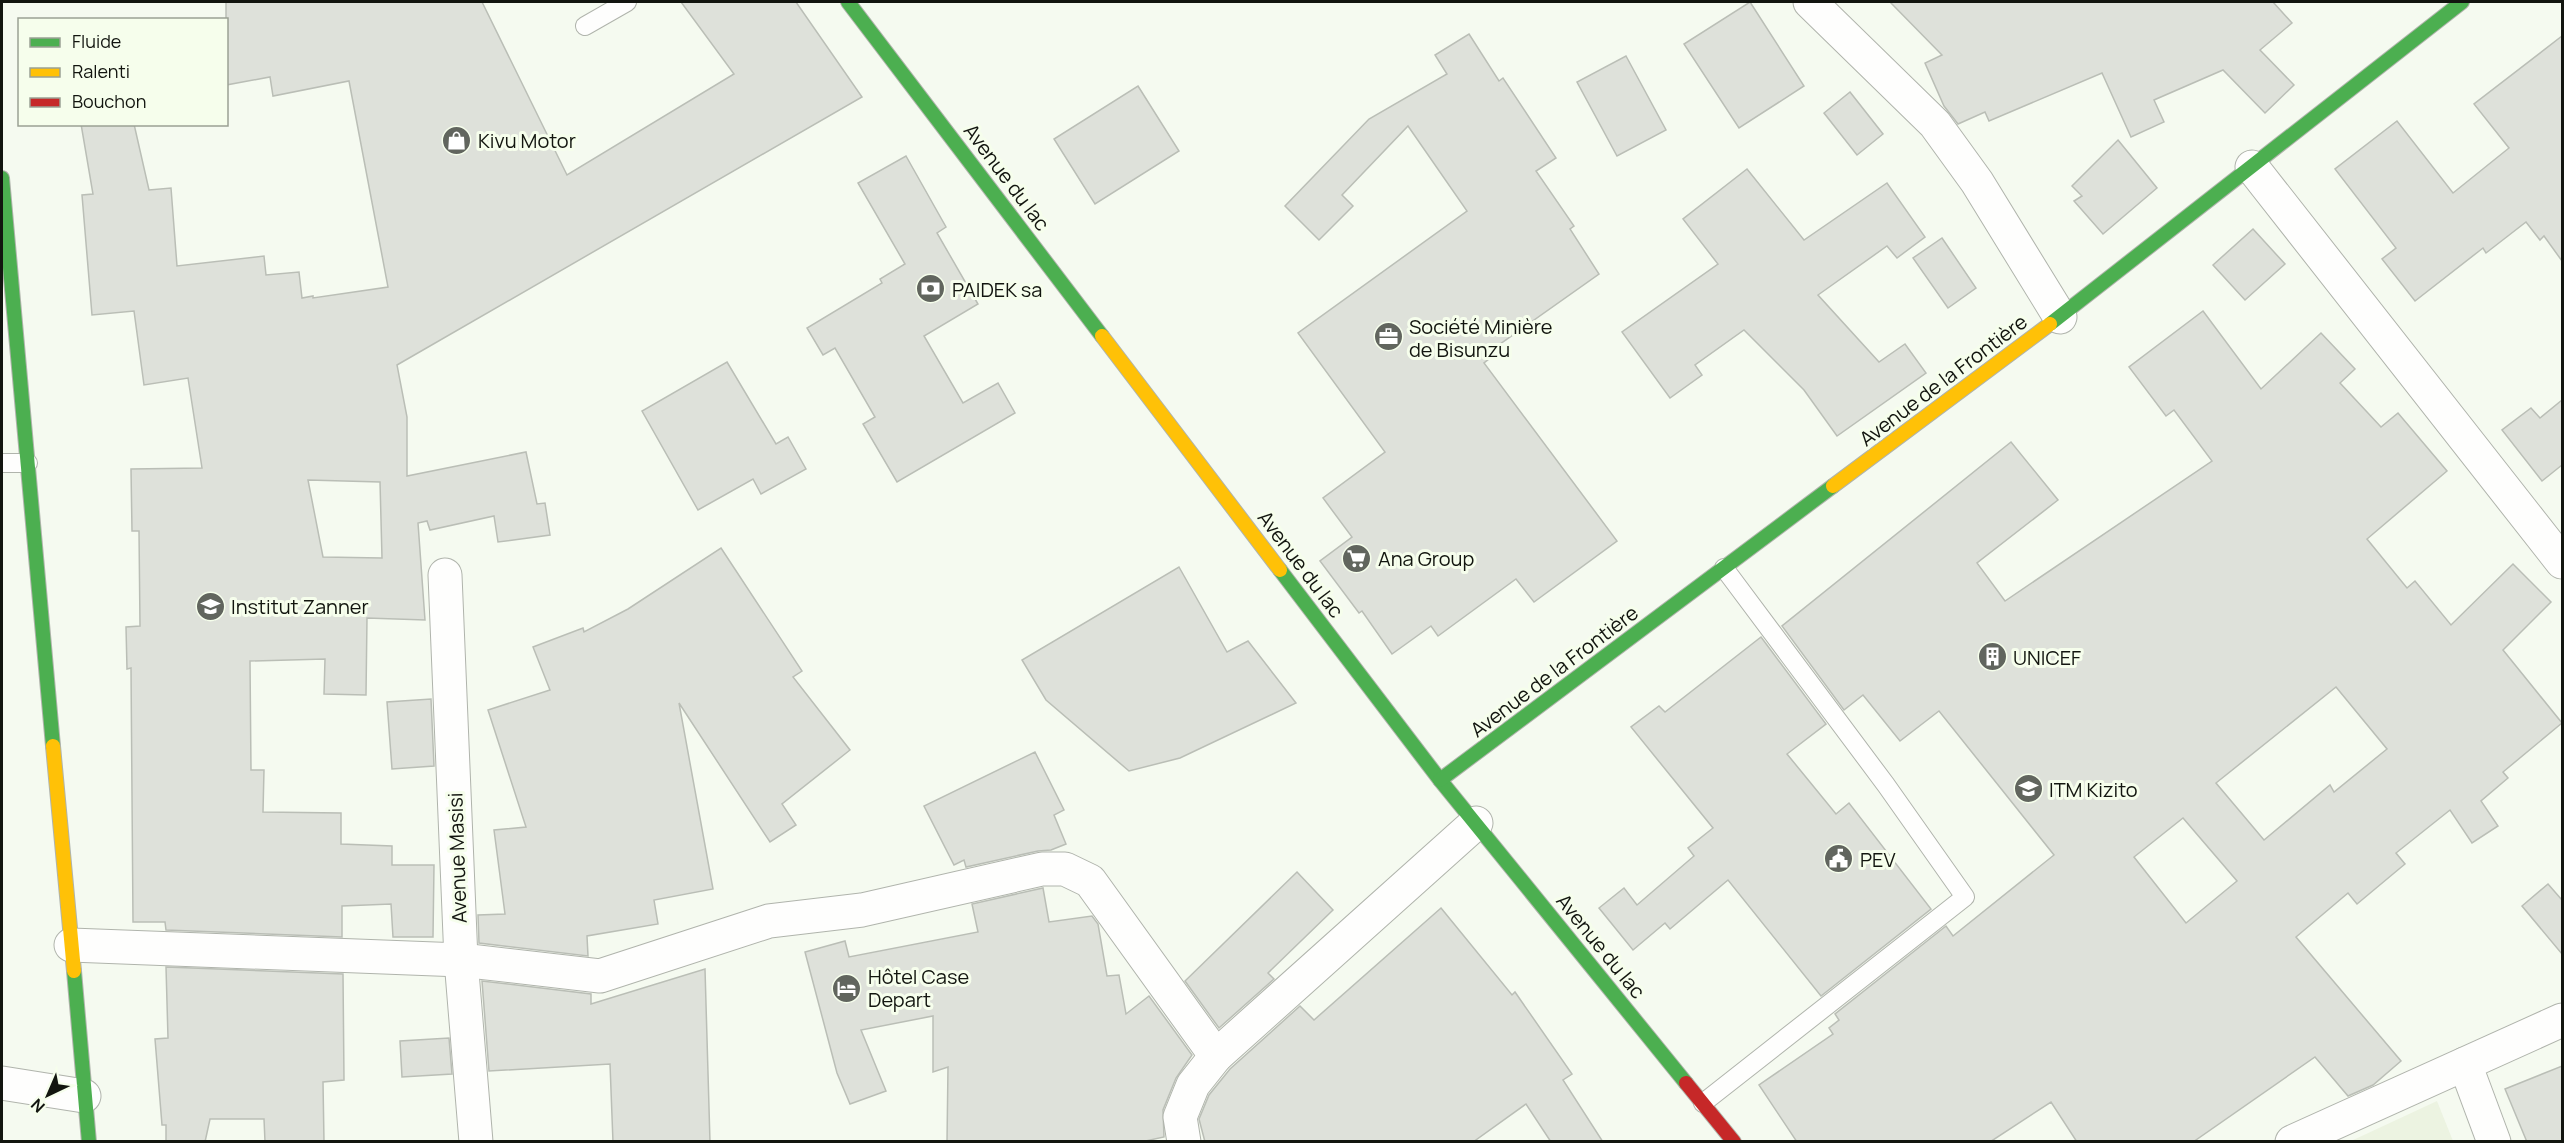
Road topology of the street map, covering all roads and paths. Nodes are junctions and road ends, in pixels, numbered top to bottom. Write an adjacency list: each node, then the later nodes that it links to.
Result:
1 (627, 2): 5 (lane)
2 (848, 2): 14 (main road, Avenue du lac)
3 (1810, 2): 8 (street)
4 (2462, 2): 6 (main road, Avenue de la Frontière)
5 (585, 26)
6 (2252, 167): 8 (main road, Avenue de la Frontière); 11 (street)
7 (2, 178): 10 (main road)
8 (2060, 317): 12 (main road, Avenue de la Frontière)
9 (2, 463): 10 (lane)
10 (28, 463): 16 (main road)
11 (2562, 562)
12 (1724, 568): 14 (main road, Avenue de la Frontière); 23 (lane)
13 (445, 575): 17 (street, Avenue Masisi)
14 (1440, 780): 15 (main road, Avenue du lac)
15 (1476, 823): 19 (street); 23 (main road, Avenue du lac)
16 (71, 945): 17 (street); 22 (main road)
17 (461, 960): 19 (street); 25 (street, Avenue Masisi)
18 (2562, 1020): 20 (street)
19 (1216, 1056): 26 (street)
20 (2465, 1064): 28 (street); 29 (street)
21 (2, 1083): 22 (street)
22 (84, 1096): 24 (main road)
23 (1703, 1103): 27 (main road, Avenue du lac)
24 (88, 1142)
25 (476, 1142)
26 (1184, 1142)
27 (1734, 1142)
28 (2292, 1142)
29 (2494, 1142)

